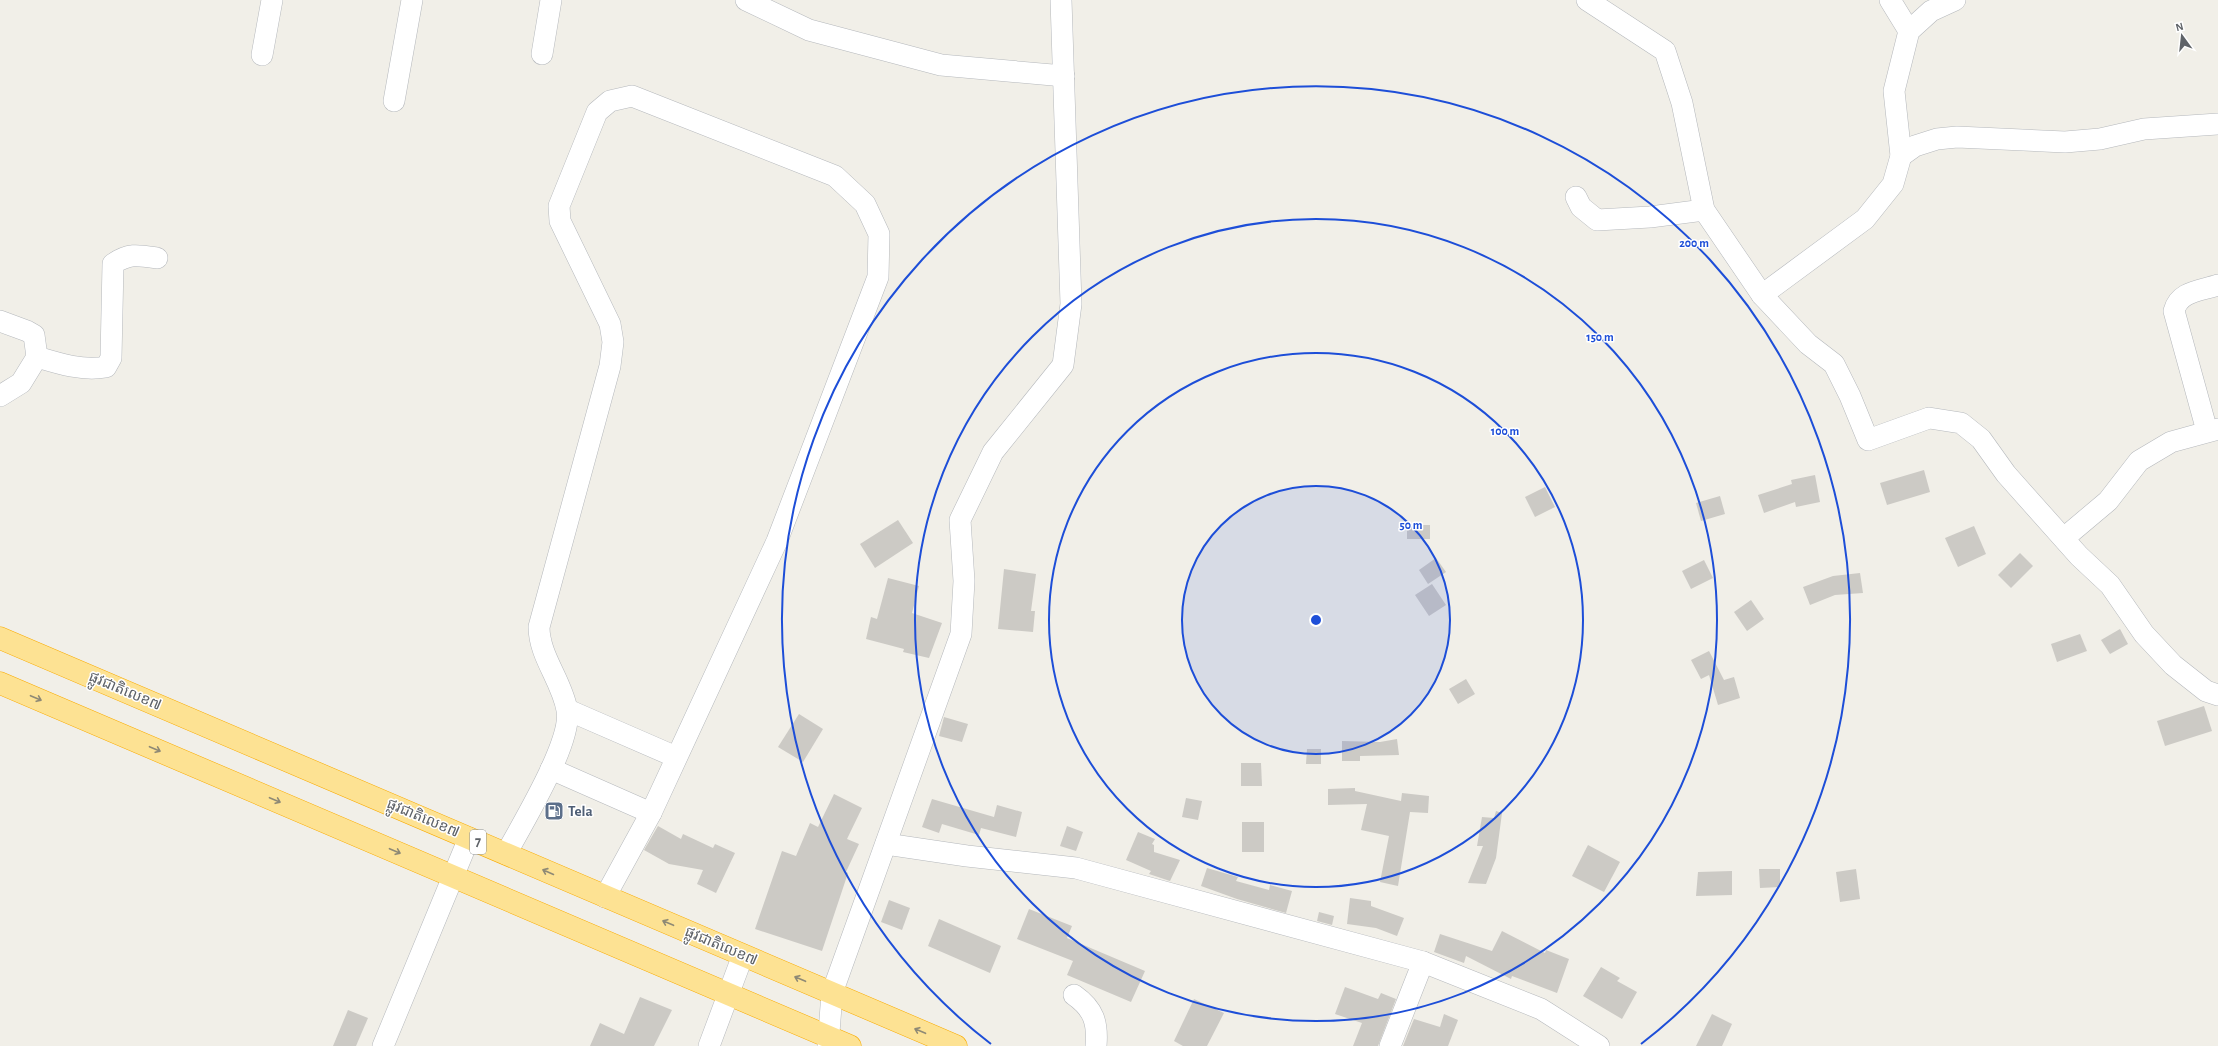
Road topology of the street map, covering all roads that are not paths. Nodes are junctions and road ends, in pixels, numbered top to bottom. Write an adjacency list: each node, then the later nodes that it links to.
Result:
1 (272, 0): 11 (street)
2 (412, 0): 13 (street)
3 (551, 0): 10 (street)
4 (746, 0): 12 (street)
5 (1061, 0): 12 (street)
6 (1587, 0): 17 (street)
7 (1890, 0): 9 (street)
8 (1955, 0): 9 (street)
9 (1909, 31): 15 (street)
10 (542, 54)
11 (262, 55)
12 (1064, 76): 34 (street)
13 (394, 101)
14 (2218, 124): 15 (street)
15 (1901, 156): 20 (street)
16 (1576, 198): 17 (street)
17 (1704, 210): 20 (street)
18 (157, 258): 22 (street)
19 (2218, 285): 24 (street)
20 (1762, 295): 25 (street)
21 (0, 321): 22 (street)
22 (37, 357): 23 (street)
23 (0, 396)
24 (2213, 430): 25 (street)
25 (2064, 538): 28 (street)
26 (0, 638): 33 (highway, ផ្លូវជាតិលេខ៧ / 7)
27 (0, 683): 44 (highway, one-way to 44)
28 (2218, 695)
29 (568, 710): 30 (street); 30 (street); 31 (street)
30 (676, 757): 32 (street)
31 (551, 769): 32 (street); 35 (street)
32 (651, 813): 36 (street)
33 (469, 838): 35 (highway, ផ្លូវជាតិលេខ៧ / 7); 41 (street)
34 (886, 844): 38 (street); 39 (street)
35 (506, 854): 36 (highway, ផ្លូវជាតិលេខ៧ / 7, one-way to 35)
36 (605, 898): 37 (highway, ផ្លូវជាតិលេខ៧ / 7, one-way to 36)
37 (743, 954): 39 (highway, ផ្លូវជាតិលេខ៧ / 7, one-way to 37); 42 (street)
38 (1423, 962): 47 (street); 48 (street)
39 (832, 993): 43 (street); 45 (highway, ផ្លូវជាតិលេខ៧ / 7, one-way to 39)
40 (1074, 995): 46 (street)
41 (383, 1046)
42 (709, 1046)
43 (828, 1046)
44 (850, 1046)
45 (956, 1046)
46 (1096, 1046)
47 (1390, 1046)
48 (1599, 1046)

